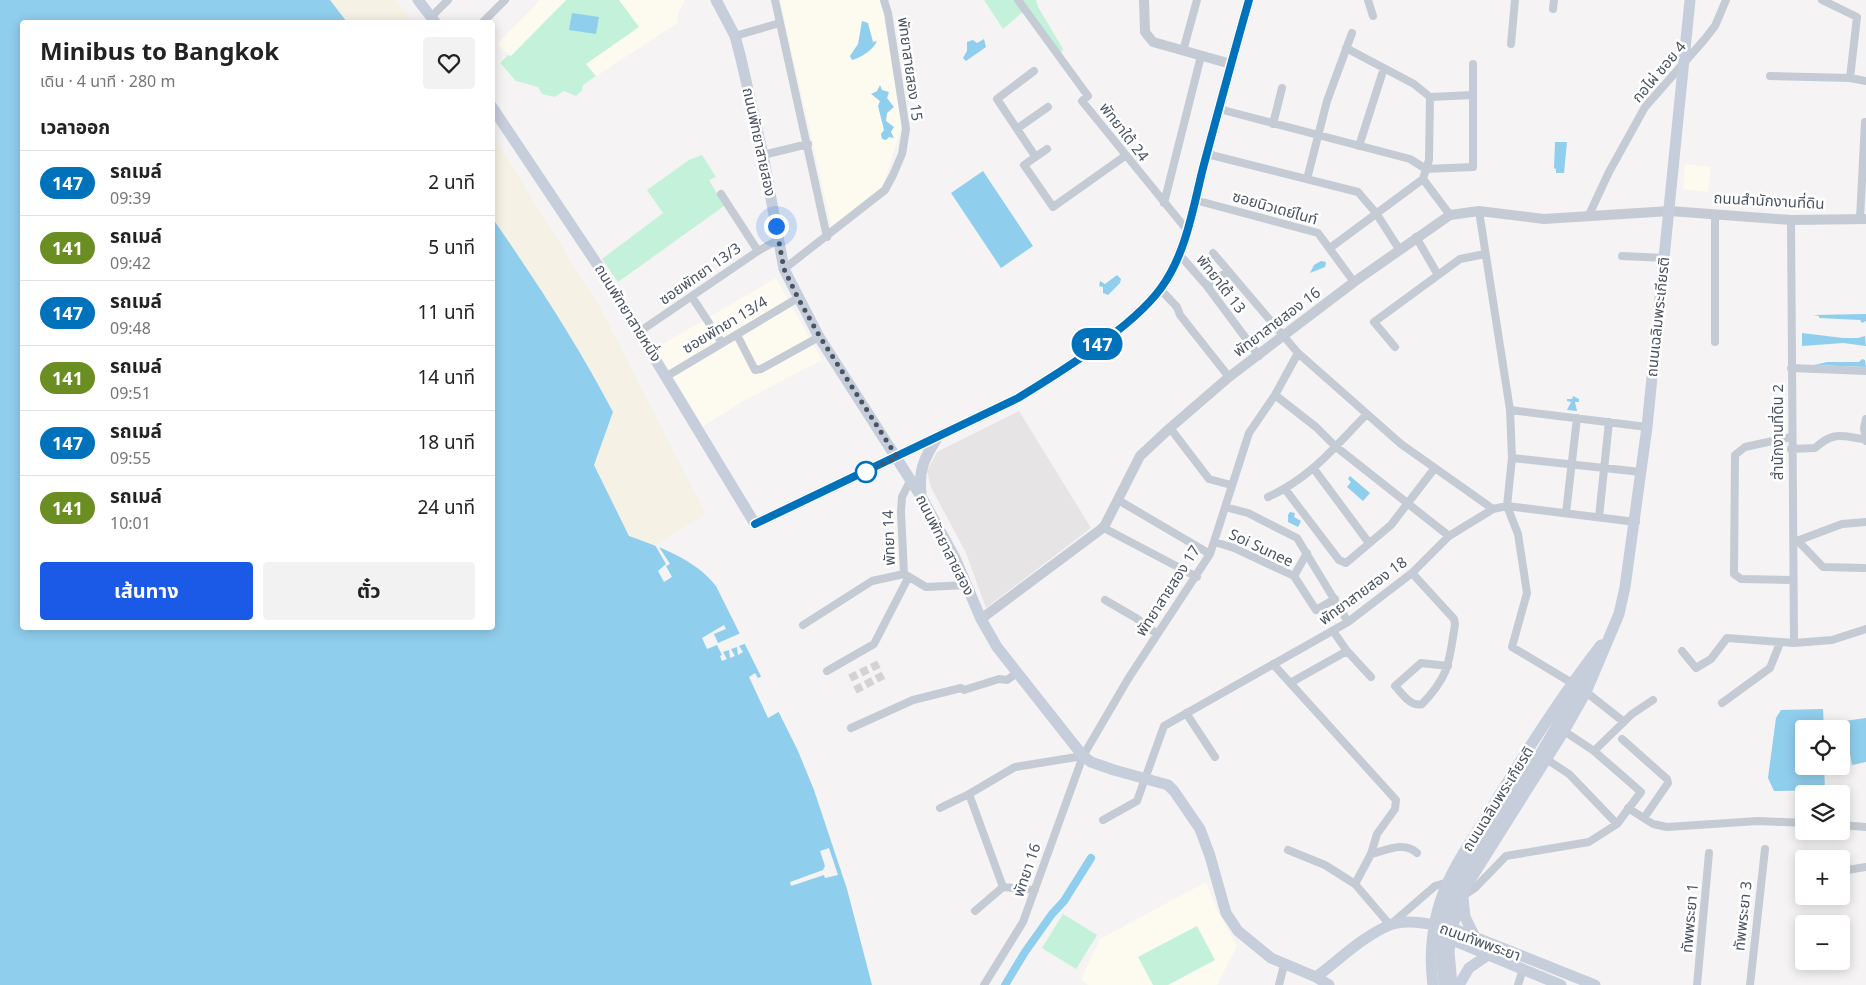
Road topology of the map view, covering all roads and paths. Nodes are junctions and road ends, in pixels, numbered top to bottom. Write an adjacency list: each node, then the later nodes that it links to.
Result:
1 (418, 0): 19 (main road)
2 (448, 0): 19 (street)
3 (505, 0): 20 (street)
4 (716, 0): 23 (main road, ถนนพัทยาสายสอง)
5 (775, 0): 21 (street)
6 (884, 0): 68 (street, พัทยาสายสอง 15)
7 (1018, 0): 52 (street, พัทยาใต้ 24)
8 (1144, 0): 26 (street)
9 (1197, 0): 26 (street)
10 (1249, 0): 28 (main road)
11 (1368, 0): 18 (street)
12 (1514, 0): 24 (street)
13 (1554, 0): 17 (street)
14 (1690, 0): 30 (main road, ถนนเฉลิมพระเกียรติ)
15 (1726, 0): 30 (street, กอไผ่ ซอย 4)
16 (1822, 0): 34 (street)
17 (1553, 9)
18 (1373, 16)
19 (433, 20)
20 (485, 20)
21 (780, 23): 23 (street); 46 (street)
22 (1352, 33): 25 (street)
23 (735, 36): 50 (main road, ถนนพัทยาสายสอง)
24 (1511, 44)
25 (1346, 48): 31 (street); 45 (street)
26 (1183, 51): 27 (street)
27 (1201, 56): 28 (street); 58 (street)
28 (1231, 64): 40 (main road)
29 (1473, 64): 37 (street)
30 (1686, 64): 60 (main road, ถนนเฉลิมพระเกียรติ); 64 (street, กอไผ่ ซอย 4)
31 (1384, 68): 38 (street); 47 (street)
32 (1034, 71): 44 (street)
33 (1770, 76): 34 (street)
34 (1850, 78): 35 (street)
35 (1866, 81)
36 (1282, 88): 43 (street)
37 (1472, 95): 38 (street); 53 (street)
38 (1430, 97): 53 (street)
39 (1048, 107): 44 (street)
40 (1219, 110): 43 (street); 49 (main road)
41 (495, 111): 87 (main road, ถนนพัทยาสายหนึ่ง)
42 (1865, 122): 65 (street)
43 (1273, 124): 45 (street)
44 (1018, 128): 51 (street)
45 (1318, 136): 47 (street); 54 (street)
46 (808, 144): 50 (street); 68 (street)
47 (1359, 146): 53 (street)
48 (1047, 150): 51 (street)
49 (1207, 154): 54 (street); 57 (main road)
50 (763, 155): 70 (main road, ถนนพัทยาสายสอง)
51 (1035, 156): 52 (street)
52 (1125, 156): 58 (street, พัทยาใต้ 24)
53 (1426, 169): 55 (street)
54 (1307, 179): 61 (street)
55 (1423, 179): 61 (street); 63 (street)
56 (721, 194): 73 (street)
57 (1195, 200): 67 (main road); 71 (street, ซอยนิวเดย์ไนท์)
58 (1164, 204): 67 (street, พัทยาใต้ 24)
59 (1479, 211): 63 (street, พัทยาสายสอง 16); 64 (street, พัทยาสายสอง 16); 76 (street)
60 (1670, 211): 62 (street, ถนนสำนักงานที่ดิน); 64 (street, พัทยาสายสอง 16); 78 (main road, ถนนเฉลิมพระเกียรติ)
61 (1376, 213): 71 (street); 72 (street)
62 (1715, 214): 66 (street, ถนนสำนักงานที่ดิน); 91 (street)
63 (1450, 216): 69 (street, พัทยาสายสอง 16)
64 (1588, 217)
65 (1863, 219): 66 (street, ถนนสำนักงานที่ดิน)
66 (1791, 220): 96 (street, สำนักงานที่ดิน 2)
67 (1187, 230): 75 (main road)
68 (827, 237): 79 (street, พัทยาสายสอง 15)
69 (1416, 237): 72 (street, พัทยาสายสอง 16); 81 (street)
70 (778, 240): 73 (street, ซอยพัทยา 13/3); 79 (main road, ถนนพัทยาสายสอง)
71 (1330, 248): 82 (street, ซอยนิวเดย์ไนท์)
72 (1399, 249): 82 (street, พัทยาสายสอง 16)
73 (758, 251): 85 (street, ซอยพัทยา 13/3)
74 (1213, 253): 80 (street)
75 (1179, 254): 83 (street, พัทยาใต้ 13); 84 (main road)
76 (1485, 254): 81 (street); 101 (street)
77 (1622, 256): 78 (street)
78 (1665, 258): 106 (main road, ถนนเฉลิมพระเกียรติ)
79 (784, 269): 86 (main road, ถนนพัทยาสายสอง)
80 (1228, 271): 83 (street); 90 (street)
81 (1438, 275): 93 (street)
82 (1354, 282): 90 (street, พัทยาสายสอง 16)
83 (1207, 286): 95 (street, พัทยาใต้ 13)
84 (1160, 289): 99 (street); 108 (main road)
85 (692, 298): 87 (street, ซอยพัทยา 13/3); 92 (street)
86 (798, 298): 88 (street, ซอยพัทยา 13/4); 89 (main road, ถนนพัทยาสายสอง)
87 (639, 332): 98 (main road, ถนนพัทยาสายหนึ่ง)
88 (737, 335): 89 (street); 92 (street, ซอยพัทยา 13/4)
89 (820, 337): 113 (main road, ถนนพัทยาสายสอง)
90 (1283, 337): 94 (street); 95 (street, พัทยาสายสอง 16)
91 (1715, 342)
92 (722, 343): 98 (street, ซอยพัทยา 13/4)
93 (1395, 347)
94 (1298, 354): 100 (street, พัทยาสายสอง 17); 102 (street)
95 (1259, 356): 99 (street, พัทยาสายสอง 16)
96 (1791, 368): 97 (street); 109 (street, สำนักงานที่ดิน 2)
97 (1866, 371)
98 (667, 376): 113 (main road, ถนนพัทยาสายหนึ่ง)
99 (1229, 377): 107 (street, พัทยาสายสอง 16)
100 (1275, 395): 111 (street); 121 (street, พัทยาสายสอง 17)
101 (1510, 410): 103 (street); 114 (street)
102 (1367, 414): 111 (street); 118 (street)
103 (1577, 418): 105 (street); 115 (street)
104 (1866, 419): 110 (street)
105 (1609, 422): 106 (street); 116 (street)
106 (1646, 427): 119 (main road, ถนนเฉลิมพระเกียรติ)
107 (1170, 428): 121 (street); 125 (street, พัทยาสายสอง 16)
108 (938, 437): 113 (main road); 124 (main road)
109 (1791, 437): 112 (street, สำนักงานที่ดิน 2); 146 (street)
110 (1865, 440): 112 (street)
111 (1335, 446): 117 (street); 126 (street)
112 (1791, 449): 137 (street, สำนักงานที่ดิน 2)
113 (897, 457): 120 (main road, ถนนพัทยาสายสอง)
114 (1512, 458): 115 (street); 127 (street)
115 (1571, 463): 116 (street); 130 (street)
116 (1604, 467): 119 (street); 131 (street)
117 (1314, 469): 122 (street); 138 (street)
118 (1434, 469): 126 (street); 129 (street)
119 (1641, 472): 132 (main road, ถนนเฉลิมพระเกียรติ)
120 (911, 479): 124 (main road, ถนนพัทยาสายสอง); 143 (street, พัทยา 14)
121 (1231, 485): 128 (street, พัทยาสายสอง 17)
122 (1285, 489): 123 (street); 138 (street)
123 (1268, 497)
124 (922, 498): 147 (main road, ถนนพัทยาสายสอง)
125 (1118, 500): 134 (street, พัทยาสายสอง 16); 140 (street)
126 (1410, 503): 135 (street); 138 (street)
127 (1507, 506): 129 (street, พัทยาสายสอง 18); 130 (street, พัทยาสายสอง 18); 167 (street)
128 (1225, 507): 136 (street, พัทยาสายสอง 17); 139 (street)
129 (1493, 509): 135 (street, พัทยาสายสอง 18)
130 (1566, 513): 131 (street, พัทยาสายสอง 18)
131 (1599, 517): 132 (street, พัทยาสายสอง 18)
132 (1636, 522): 155 (main road, ถนนเฉลิมพระเกียรติ)
133 (1866, 522): 137 (street)
134 (1102, 527): 144 (street); 150 (street, พัทยาสายสอง 16)
135 (1449, 536): 142 (street, พัทยาสายสอง 18)
136 (1215, 542): 140 (street, พัทยาสายสอง 17); 145 (street, Soi Sunee)
137 (1795, 542): 141 (street); 146 (street, สำนักงานที่ดิน 2)
138 (1369, 544)
139 (1307, 553): 145 (street); 148 (street)
140 (1210, 554): 144 (street, พัทยาสายสอง 17)
141 (1864, 568)
142 (1412, 573): 151 (street, พัทยาสายสอง 18); 162 (street)
143 (906, 576): 147 (street); 152 (street, พัทยา 14); 163 (street)
144 (1197, 576): 156 (street, พัทยาสายสอง 17)
145 (1294, 576): 148 (street)
146 (1792, 580): 158 (street, สำนักงานที่ดิน 2)
147 (967, 585): 150 (main road, ถนนพัทยาสายสอง)
148 (1335, 599): 151 (street)
149 (1105, 600): 156 (street)
150 (981, 619): 164 (main road, ถนนพัทยาสายสอง)
151 (1348, 622): 154 (street, พัทยาสายสอง 18)
152 (803, 625)
153 (1866, 629): 158 (street)
154 (1333, 632): 159 (street); 161 (street, พัทยาสายสอง 18)
155 (1612, 632): 167 (main road, ถนนเฉลิมพระเกียรติ); 168 (main road, ถนนเฉลิมพระเกียรติ); 217 (main road, bridge)
156 (1157, 634): 177 (street, พัทยาสายสอง 17)
157 (1780, 643): 158 (street); 160 (street); 170 (street)
158 (1794, 643)
159 (1347, 651): 165 (street); 166 (street)
160 (1682, 651)
161 (1273, 664): 166 (street); 171 (street, พัทยาสายสอง 18)
162 (1448, 666): 162 (street)
163 (827, 671)
164 (1017, 673): 173 (street); 177 (main road, ถนนพัทยาสายสอง)
165 (1371, 677)
166 (1290, 683): 193 (street)
167 (1572, 683): 195 (main road, ถนนเฉลิมพระเกียรติ)
168 (1586, 692): 172 (street); 174 (main road, ถนนเฉลิมพระเกียรติ)
169 (1653, 700): 172 (street)
170 (1722, 703)
171 (1186, 713): 178 (street); 180 (street, พัทยาสายสอง 18)
172 (1624, 722): 176 (street)
173 (851, 728)
174 (1564, 731): 176 (street); 179 (main road, ถนนเฉลิมพระเกียรติ)
175 (1622, 739): 184 (street)
176 (1594, 751): 183 (street)
177 (1083, 756): 180 (main road, ถนนพัทยาสายสอง); 181 (street); 202 (street, พัทยา 16)
178 (1215, 757)
179 (1546, 759): 187 (street); 198 (main road, ถนนเฉลิมพระเกียรติ)
180 (1146, 779): 185 (street, พัทยาสายสอง 18); 211 (main road, ถนนพัทยาสายสอง)
181 (969, 794): 182 (street); 201 (street)
182 (940, 808)
183 (1628, 808): 184 (street); 187 (street)
184 (1644, 818): 186 (street)
185 (1103, 820)
186 (1795, 823)
187 (1617, 824): 203 (street)
188 (1850, 826): 189 (street)
189 (1866, 827)
190 (1765, 849): 224 (street, ทัพพระยา 3)
191 (1288, 850): 200 (street)
192 (1709, 853): 223 (street, ทัพพระยา 1)
193 (1371, 854): 194 (street); 200 (street)
194 (1417, 854)
195 (1457, 864): 198 (main road); 199 (main road, ถนนเฉลิมพระเกียรติ)
196 (1866, 867): 197 (street)
197 (1850, 870)
198 (1472, 874): 203 (main road, ถนนเฉลิมพระเกียรติ)
199 (1448, 882): 205 (street); 206 (main road, ถนนเฉลิมพระเกียรติ)
200 (1355, 884): 205 (street)
201 (1004, 887): 202 (street); 204 (street)
202 (1035, 890): 213 (street, พัทยา 16)
203 (1462, 896): 207 (main road, ถนนเฉลิมพระเกียรติ); 208 (main road)
204 (975, 911)
205 (1390, 925): 206 (main road, ถนนทัพพระยา); 212 (main road)
206 (1434, 929): 207 (main road, ถนนทัพพระยา); 216 (main road, ถนนเฉลิมพระเกียรติ)
207 (1451, 934): 208 (main road, ถนนทัพพระยา); 209 (main road, ถนนทัพพระยา); 218 (main road, ถนนเฉลิมพระเกียรติ)
208 (1476, 939): 210 (main road, ถนนทัพพระยา)
209 (1488, 955): 210 (main road, ถนนทัพพระยา); 219 (main road)
210 (1517, 963): 220 (street); 221 (main road, ถนนทัพพระยา); 222 (main road, ถนนทัพพระยา)
211 (1284, 964): 212 (main road, ถนนพัทยาสายสอง); 214 (street)
212 (1316, 977): 215 (main road, ถนนพัทยาสายสอง)
213 (984, 985)
214 (1279, 985)
215 (1329, 985)
216 (1433, 985)
217 (1444, 985)
218 (1452, 985)
219 (1459, 985)
220 (1518, 985)
221 (1561, 985)
222 (1595, 985)
223 (1697, 985)
224 (1750, 985)

